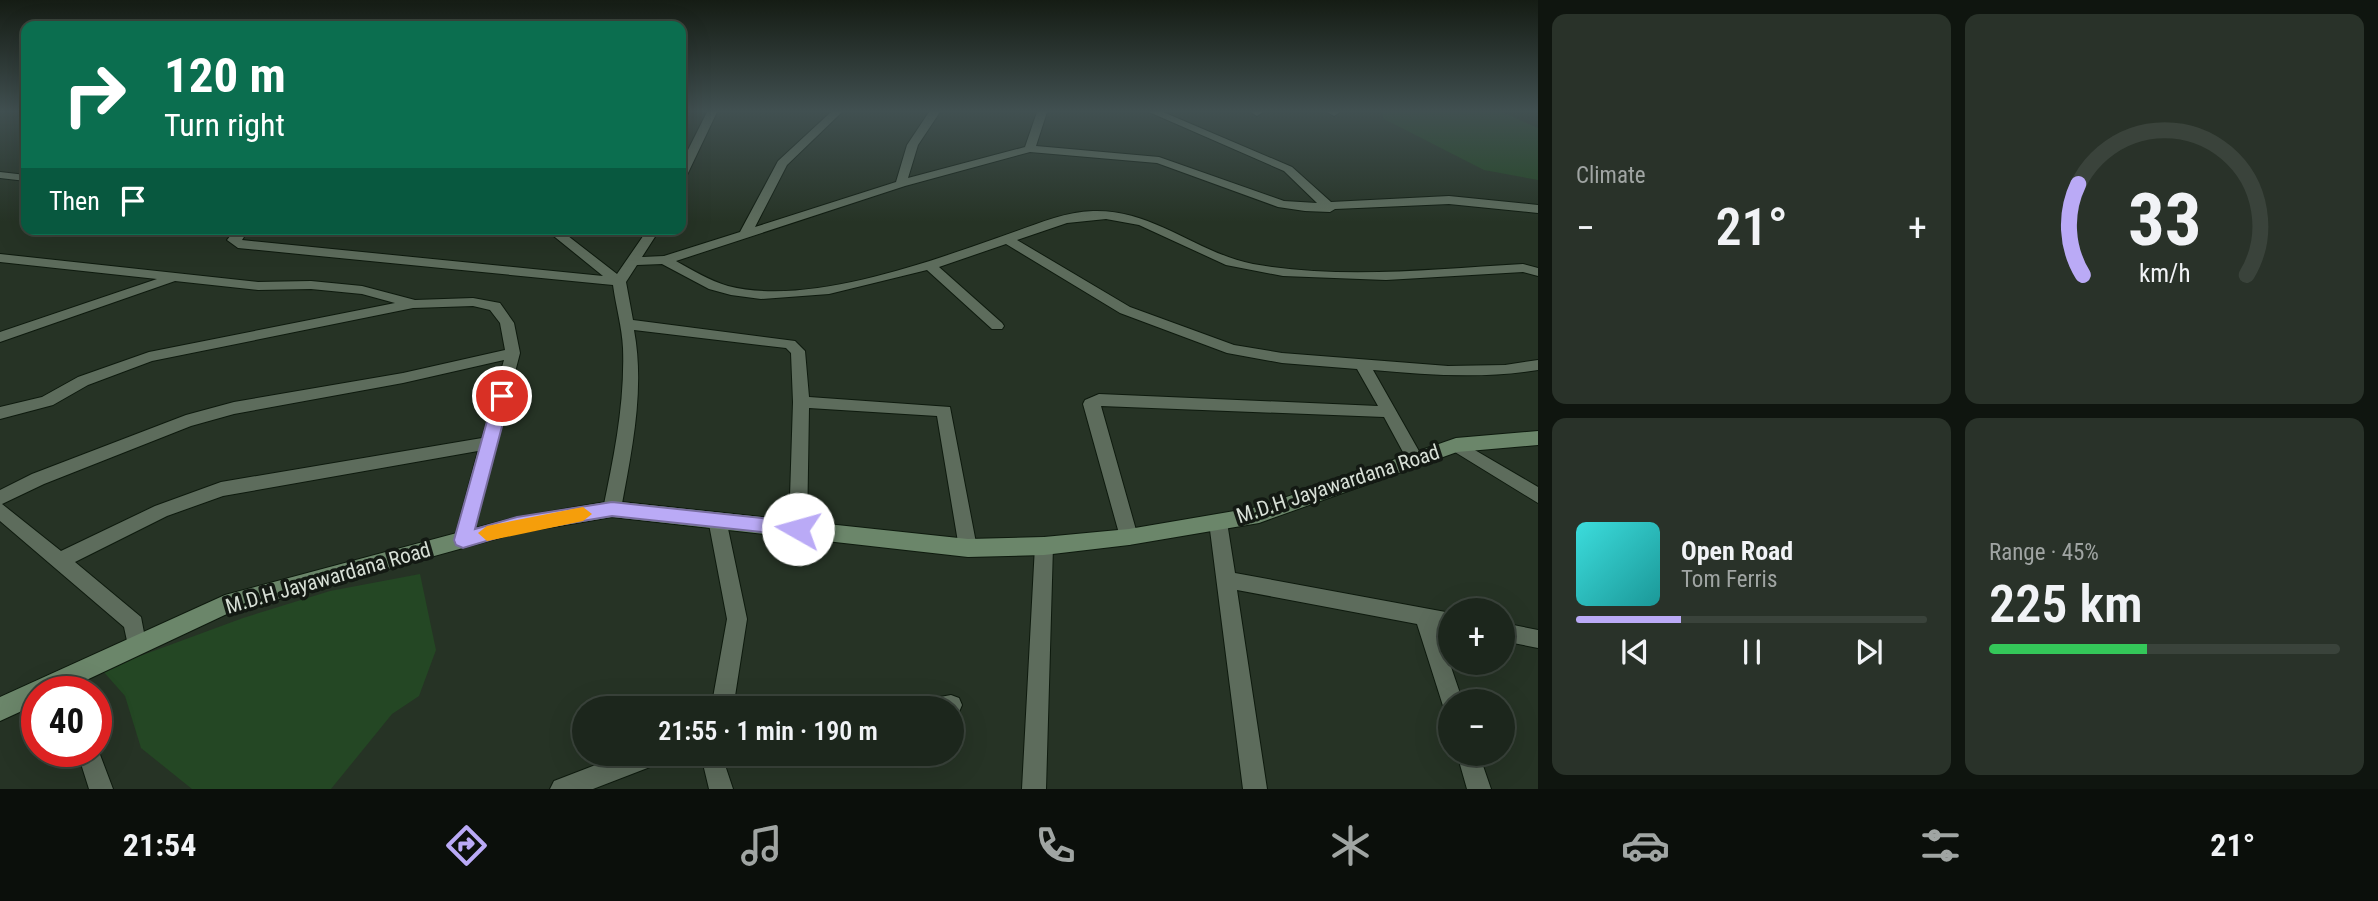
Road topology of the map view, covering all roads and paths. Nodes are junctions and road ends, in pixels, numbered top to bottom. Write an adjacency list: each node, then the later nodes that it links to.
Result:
1 (694, 149): 6 (street)
2 (797, 149): 12 (street)
3 (908, 149): 9 (street)
4 (1030, 149): 9 (street); 10 (street)
5 (1241, 149): 10 (street)
6 (686, 165)
7 (0, 175): 8 (street)
8 (21, 177)
9 (901, 184): 12 (street)
10 (1330, 208): 11 (street)
11 (1538, 209)
12 (746, 234): 18 (street)
13 (238, 235): 23 (street)
14 (559, 235): 23 (street)
15 (650, 235): 19 (street)
16 (1007, 239): 20 (street); 21 (street); 29 (street)
17 (0, 258): 22 (street)
18 (664, 260): 19 (street); 20 (street)
19 (634, 261): 23 (street)
20 (930, 267): 26 (street)
21 (1538, 272)
22 (173, 277): 24 (street); 27 (street)
23 (619, 282): 25 (street)
24 (413, 304): 28 (street); 33 (street)
25 (624, 324): 31 (street); 40 (street)
26 (997, 326)
27 (0, 337)
28 (513, 353): 35 (street); 39 (street)
29 (1362, 364): 30 (street); 32 (street)
30 (1538, 365)
31 (801, 402): 44 (street); 48 (street)
32 (1389, 412): 37 (street); 45 (street)
33 (0, 413)
34 (1538, 438): 36 (street, M.D.H Jayawardana Road)
35 (490, 443): 46 (street); 49 (street)
36 (1456, 445): 37 (street, M.D.H Jayawardana Road); 38 (street)
37 (1416, 460): 43 (street, M.D.H Jayawardana Road)
38 (1538, 496)
39 (0, 498)
40 (612, 509): 42 (street, M.D.H Jayawardana Road); 46 (street, M.D.H Jayawardana Road)
41 (0, 511): 49 (street)
42 (717, 519): 44 (street, M.D.H Jayawardana Road); 58 (street)
43 (1218, 522): 45 (street, M.D.H Jayawardana Road); 50 (street)
44 (798, 529): 48 (street, M.D.H Jayawardana Road)
45 (1129, 537): 47 (street, M.D.H Jayawardana Road)
46 (463, 540): 55 (street, M.D.H Jayawardana Road)
47 (1044, 546): 48 (street, M.D.H Jayawardana Road); 68 (street)
48 (968, 548)
49 (61, 560): 55 (street)
50 (1226, 580): 51 (street); 69 (street)
51 (1425, 618): 52 (street); 57 (street)
52 (1438, 620)
53 (1515, 634): 54 (street)
54 (1538, 639)
55 (136, 643): 56 (street, M.D.H Jayawardana Road)
56 (81, 676)
57 (1448, 689)
58 (724, 696)
59 (21, 700): 60 (street, M.D.H Jayawardana Road)
60 (0, 709)
61 (623, 766): 66 (street)
62 (715, 766): 67 (street)
63 (1472, 766): 70 (street)
64 (94, 767): 65 (street)
65 (101, 789)
66 (562, 789)
67 (721, 789)
68 (1034, 789)
69 (1255, 789)
70 (1479, 789)

